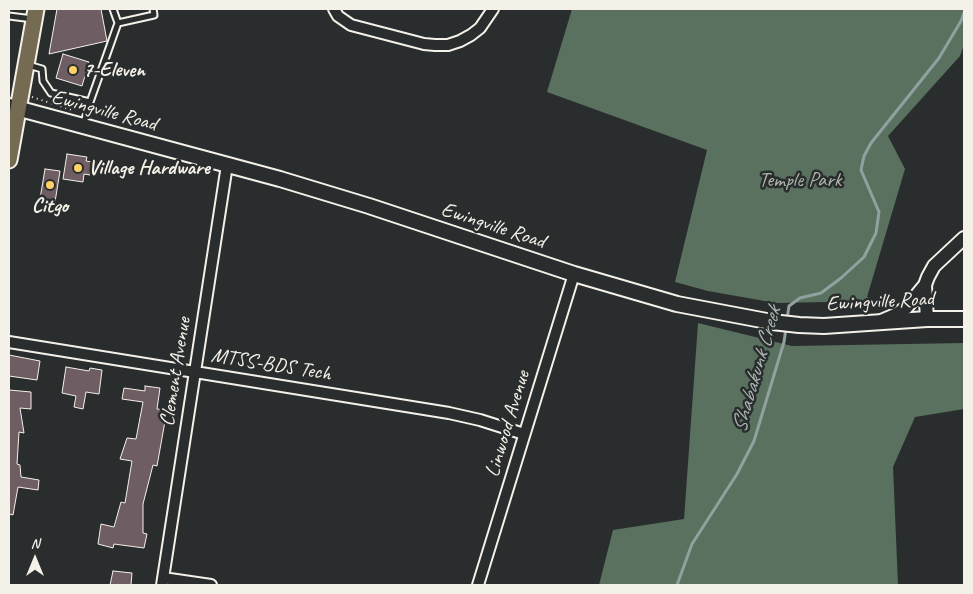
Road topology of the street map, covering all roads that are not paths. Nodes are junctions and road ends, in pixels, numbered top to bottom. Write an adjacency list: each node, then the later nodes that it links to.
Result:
1 (113, 9): 7 (lane)
2 (154, 9): 7 (lane)
3 (334, 9): 4 (street)
4 (493, 9)
5 (35, 14): 6 (lane); 8 (main road)
6 (9, 16)
7 (118, 23): 9 (lane)
8 (25, 64): 9 (lane); 10 (main road)
9 (90, 102): 11 (lane)
10 (14, 107): 11 (main road, Ewingville Road); 12 (main road)
11 (83, 126): 13 (main road, Ewingville Road)
12 (9, 152)
13 (227, 166): 15 (main road, Ewingville Road); 21 (street, Clement Avenue)
14 (964, 238): 16 (street)
15 (574, 274): 19 (main road, Ewingville Road); 22 (street, Linwood Avenue)
16 (925, 285): 17 (street); 19 (street)
17 (926, 319): 18 (main road, Ewingville Road); 19 (main road, Ewingville Road)
18 (964, 319)
19 (877, 322)
20 (9, 342): 21 (street, MTSS-BDS Tech)
21 (195, 372): 22 (street, MTSS-BDS Tech); 23 (street, Clement Avenue)
22 (524, 434): 25 (street, Linwood Avenue)
23 (162, 582): 24 (street)
24 (211, 585)
25 (478, 585)

